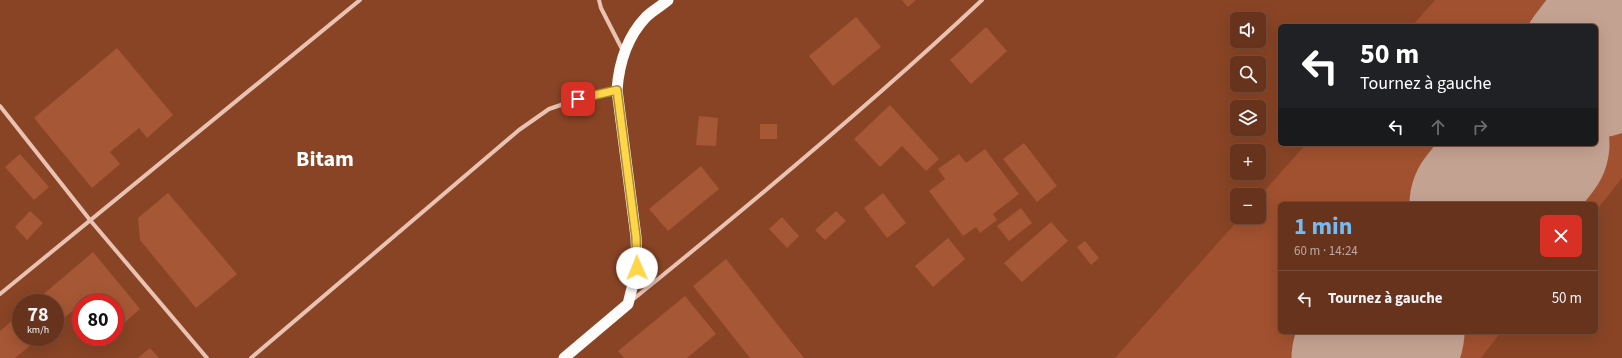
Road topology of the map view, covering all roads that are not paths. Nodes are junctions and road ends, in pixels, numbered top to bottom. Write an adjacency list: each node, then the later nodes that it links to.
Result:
1 (360, 0): 8 (street)
2 (599, 0): 5 (street)
3 (668, 0): 5 (highway)
4 (982, 0): 10 (street)
5 (623, 52): 6 (highway)
6 (617, 90): 10 (highway); 12 (street)
7 (0, 106): 8 (street)
8 (90, 220): 9 (street); 11 (street)
9 (0, 294)
10 (628, 304): 13 (highway)
11 (207, 358)
12 (251, 358)
13 (564, 358)

